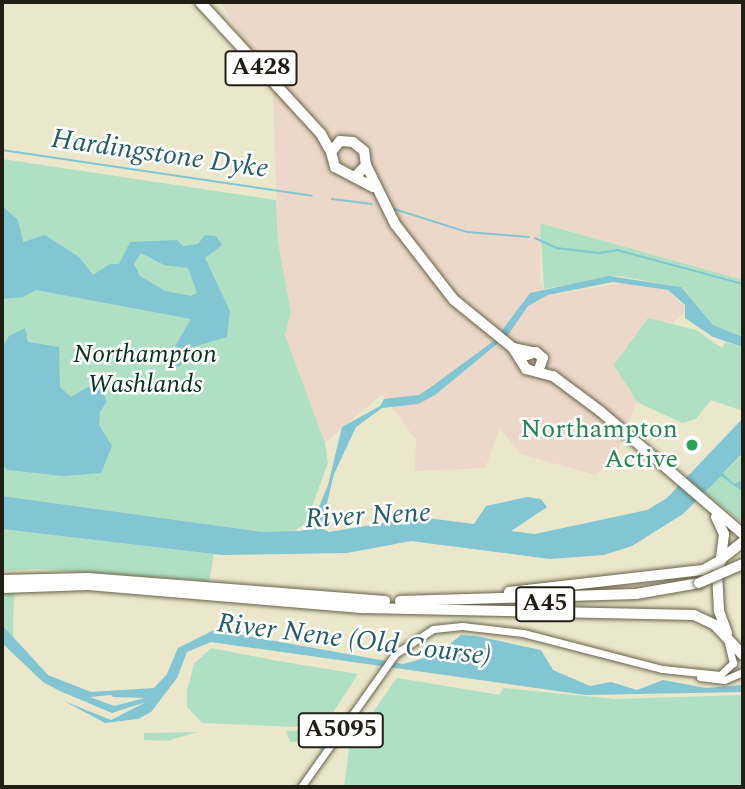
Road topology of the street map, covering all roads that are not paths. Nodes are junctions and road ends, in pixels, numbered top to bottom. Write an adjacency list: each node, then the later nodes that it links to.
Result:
1 (200, 2): 2 (highway, A428)
2 (321, 134): 3 (highway, A428); 4 (highway, A428)
3 (340, 141): 4 (highway); 5 (highway)
4 (331, 152): 6 (highway)
5 (366, 165): 6 (highway); 7 (highway)
6 (355, 177): 7 (highway)
7 (373, 188): 8 (highway)
8 (509, 346): 9 (highway); 11 (highway)
9 (532, 352): 10 (highway); 11 (highway)
10 (544, 362): 12 (highway); 13 (highway)
11 (524, 365): 12 (highway)
12 (538, 372): 13 (highway)
13 (553, 376): 14 (highway)
14 (707, 507): 15 (highway); 17 (highway)
15 (743, 534)
16 (743, 542): 17 (highway)
17 (721, 560): 23 (highway); 25 (highway)
18 (743, 564): 21 (highway, A45, bridge)
19 (743, 571): 21 (highway, A45)
20 (2, 580): 23 (highway, A45)
21 (700, 586): 23 (highway, A45); 24 (highway, A45)
22 (2, 588): 24 (highway, A45)
23 (464, 600)
24 (454, 607): 25 (highway)
25 (726, 635): 26 (highway); 27 (highway); 29 (main road, A5095)
26 (743, 649)
27 (743, 655)
28 (743, 672): 29 (main road, A5095)
29 (684, 673): 30 (main road, A5095)
30 (301, 787)

